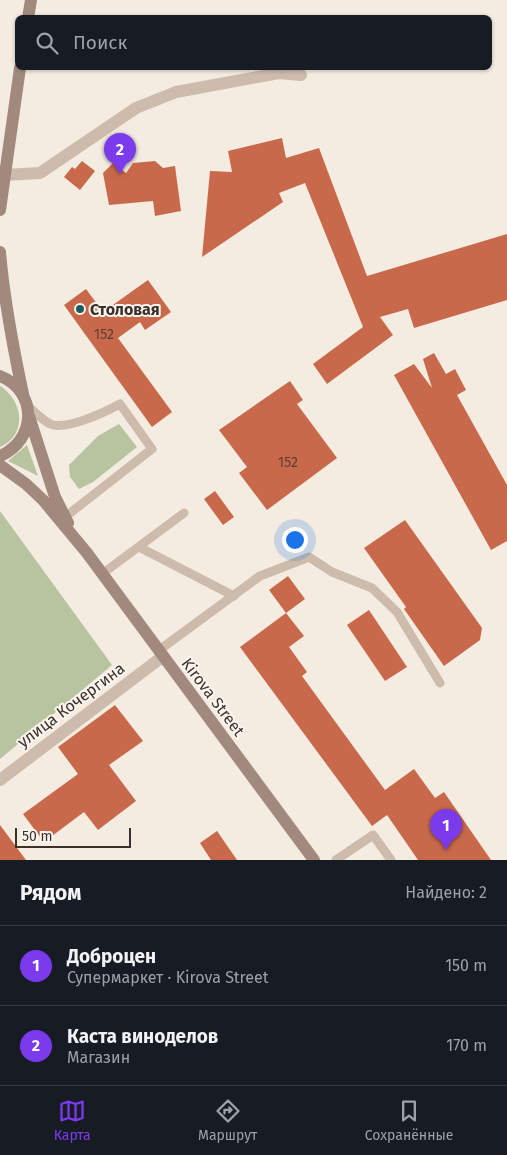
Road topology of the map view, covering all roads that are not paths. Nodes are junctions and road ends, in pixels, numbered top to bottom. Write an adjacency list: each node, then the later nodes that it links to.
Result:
1 (30, 0): 2 (main road)
2 (28, 15)
3 (20, 70): 5 (main road)
4 (301, 75): 5 (street)
5 (4, 175): 6 (main road)
6 (0, 210)
7 (0, 252): 9 (main road)
8 (0, 376): 9 (main road)
9 (26, 404): 10 (main road); 13 (main road); 13 (lane)
10 (0, 456)
11 (0, 465): 15 (main road)
12 (184, 513): 14 (lane)
13 (65, 517): 15 (main road)
14 (139, 547): 16 (lane); 17 (lane)
15 (87, 553): 16 (main road, Kirova Street)
16 (102, 574): 18 (main road, Kirova Street)
17 (234, 596): 18 (lane); 19 (lane)
18 (160, 654): 20 (street, улица Кочергина); 21 (main road, Kirova Street)
19 (440, 683)
20 (0, 780)
21 (314, 860)
22 (336, 860): 23 (lane)
23 (391, 860)

